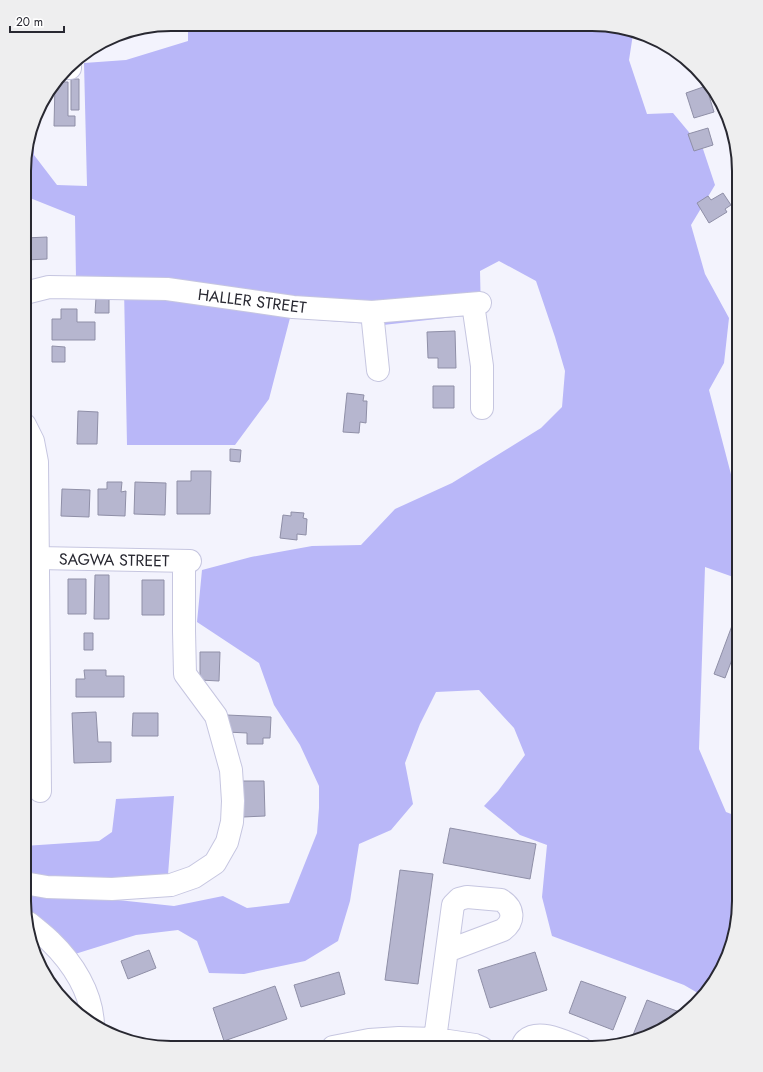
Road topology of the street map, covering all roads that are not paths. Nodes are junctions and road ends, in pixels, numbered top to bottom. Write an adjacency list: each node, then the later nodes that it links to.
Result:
1 (31, 292): 2 (street, HALLER STREET)
2 (372, 312): 3 (street); 4 (street, HALLER STREET)
3 (378, 370)
4 (482, 408)
5 (31, 439): 6 (street)
6 (38, 558): 7 (street); 8 (street, SAGWA STREET)
7 (40, 791)
8 (31, 884)
9 (34, 927): 11 (street)
10 (447, 951): 12 (street)
11 (92, 1016)
12 (435, 1039): 15 (street); 16 (street)
13 (364, 1041): 14 (street)
14 (379, 1041)
15 (418, 1041)
16 (448, 1041)
17 (525, 1041): 18 (street)
18 (563, 1041)

